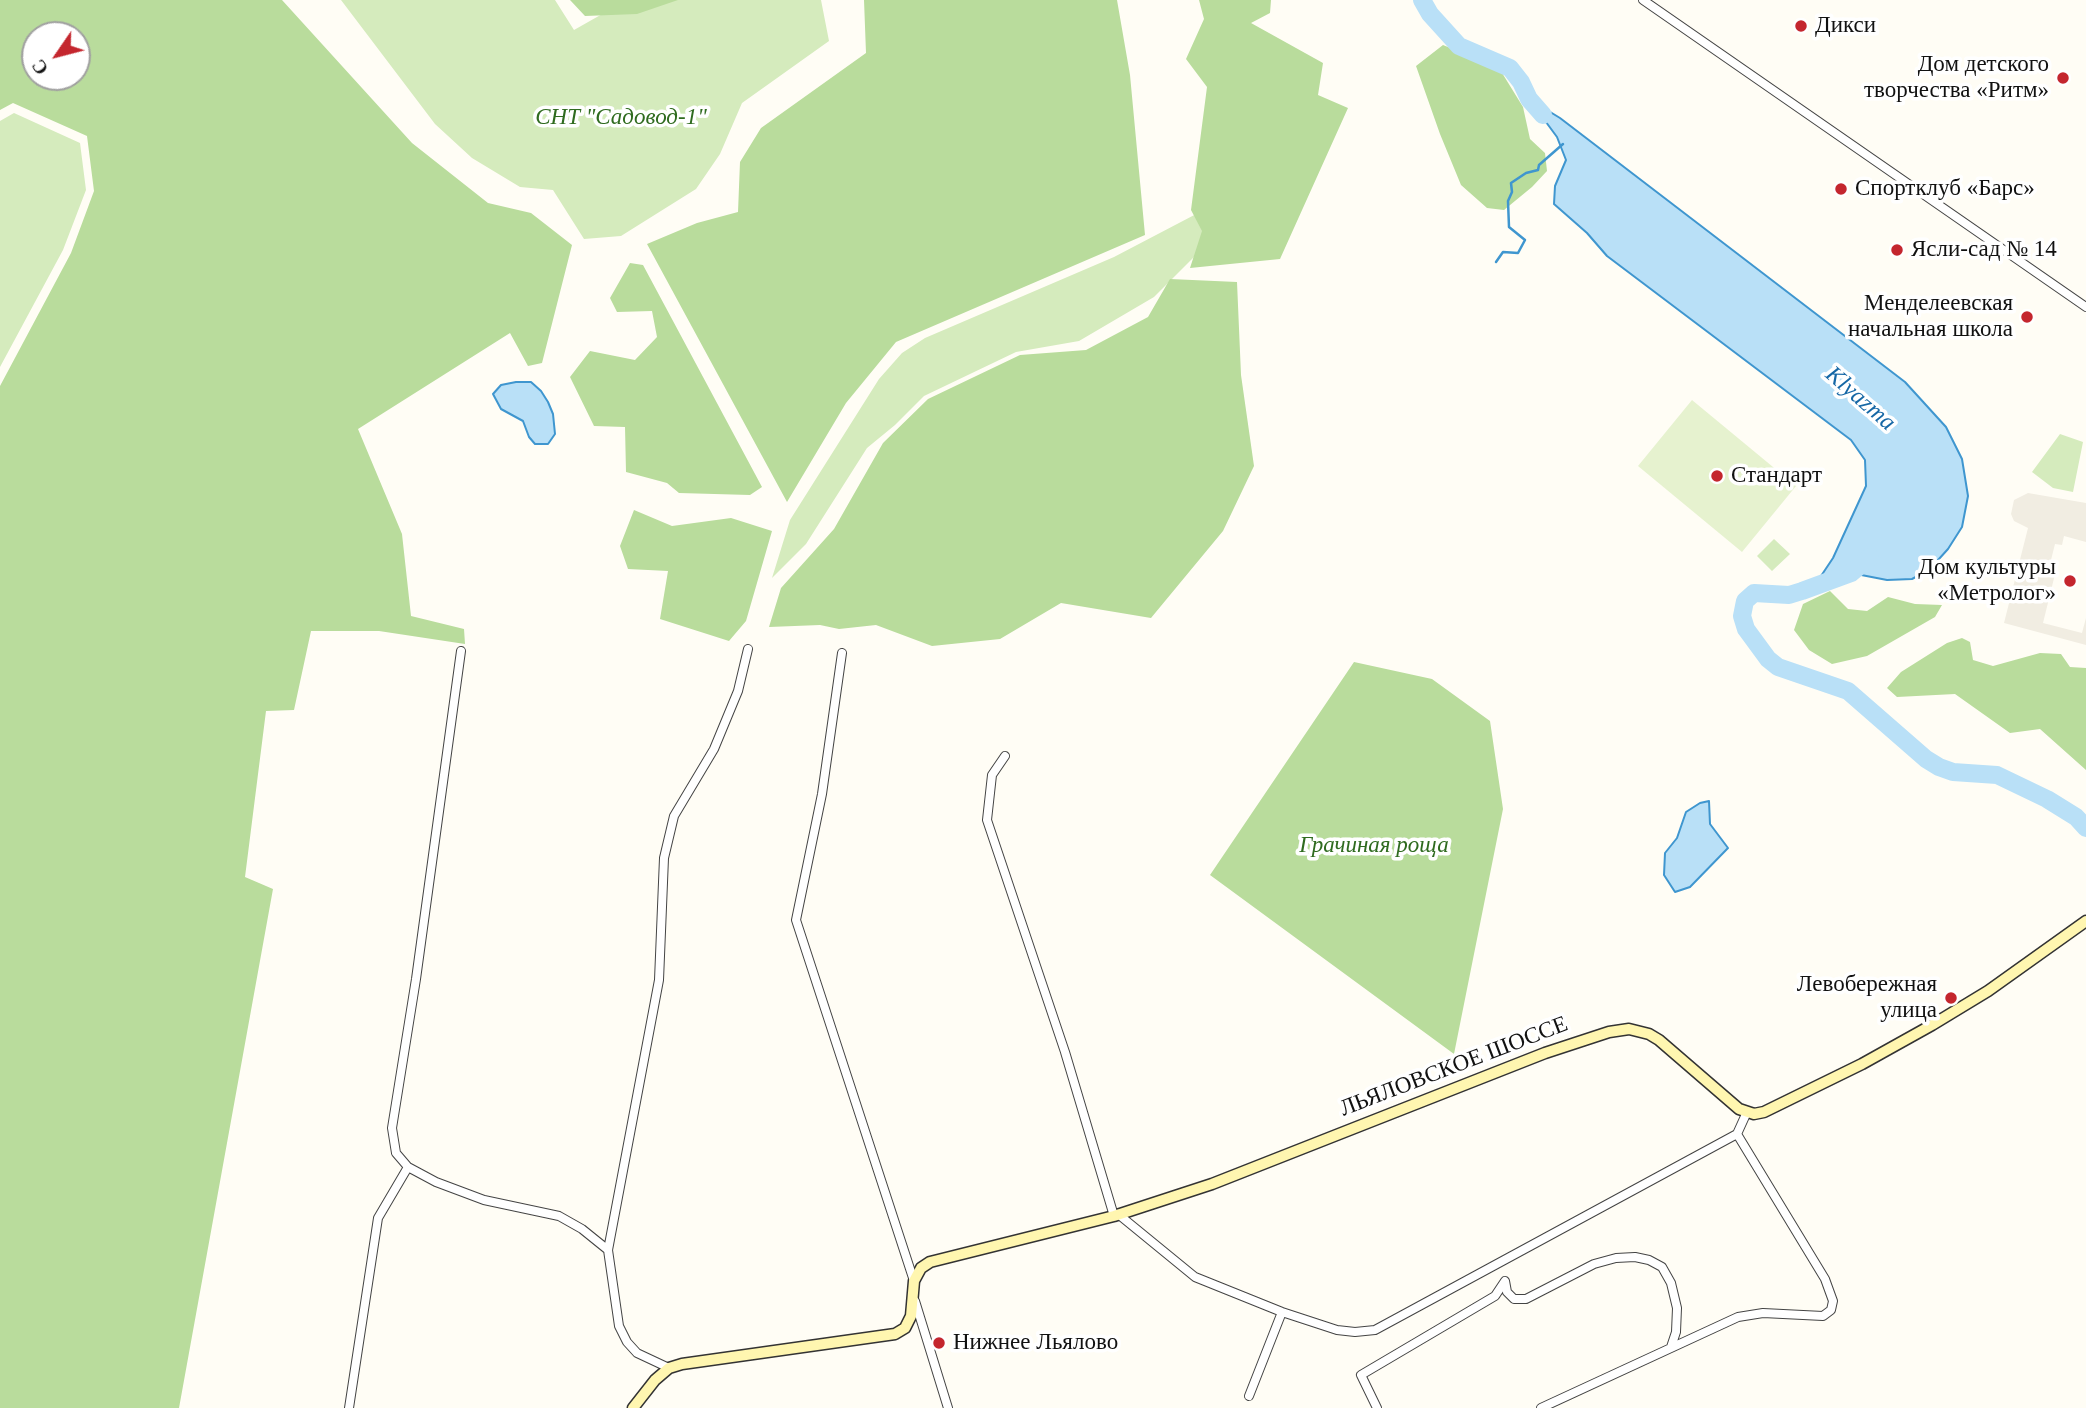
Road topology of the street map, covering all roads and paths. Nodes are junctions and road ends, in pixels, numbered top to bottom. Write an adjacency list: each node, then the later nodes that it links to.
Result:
1 (1643, 0): 2 (street)
2 (2086, 307)
3 (748, 649): 12 (street)
4 (461, 651): 10 (street)
5 (842, 653): 13 (street)
6 (1005, 756): 11 (street)
7 (2086, 921): 8 (street)
8 (1747, 1112): 9 (street); 11 (street, ЛЬЯЛОВСКОЕ ШОССЕ)
9 (1737, 1134): 15 (street); 16 (street)
10 (408, 1167): 12 (street); 19 (street)
11 (1116, 1215): 13 (street, ЛЬЯЛОВСКОЕ ШОССЕ); 15 (street)
12 (608, 1250): 17 (street)
13 (914, 1281): 14 (street)
14 (914, 1298): 17 (street); 21 (street)
15 (1282, 1312): 18 (street)
16 (1671, 1347): 22 (street); 23 (street)
17 (669, 1368): 20 (street)
18 (1249, 1396)
19 (349, 1408)
20 (633, 1408)
21 (948, 1408)
22 (1377, 1408)
23 (1541, 1408)

